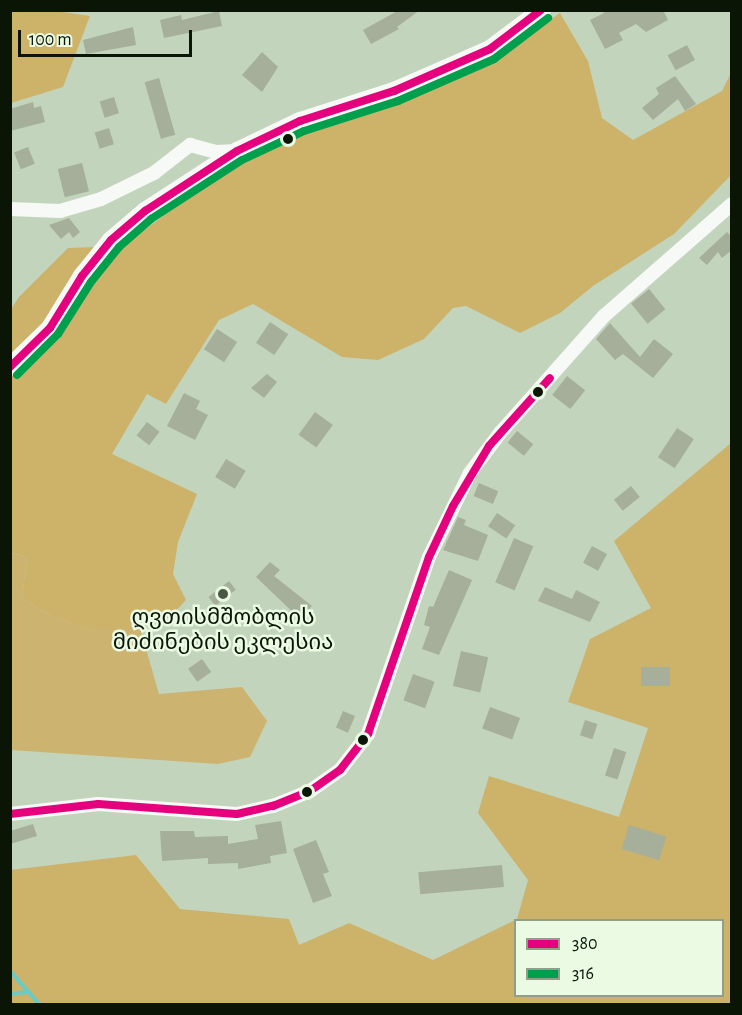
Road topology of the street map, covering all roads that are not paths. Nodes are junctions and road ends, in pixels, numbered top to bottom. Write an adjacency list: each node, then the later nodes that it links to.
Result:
1 (542, 10): 2 (main road)
2 (237, 151): 4 (street); 5 (main road)
3 (732, 204): 6 (street)
4 (10, 209)
5 (10, 367)
6 (10, 814)

